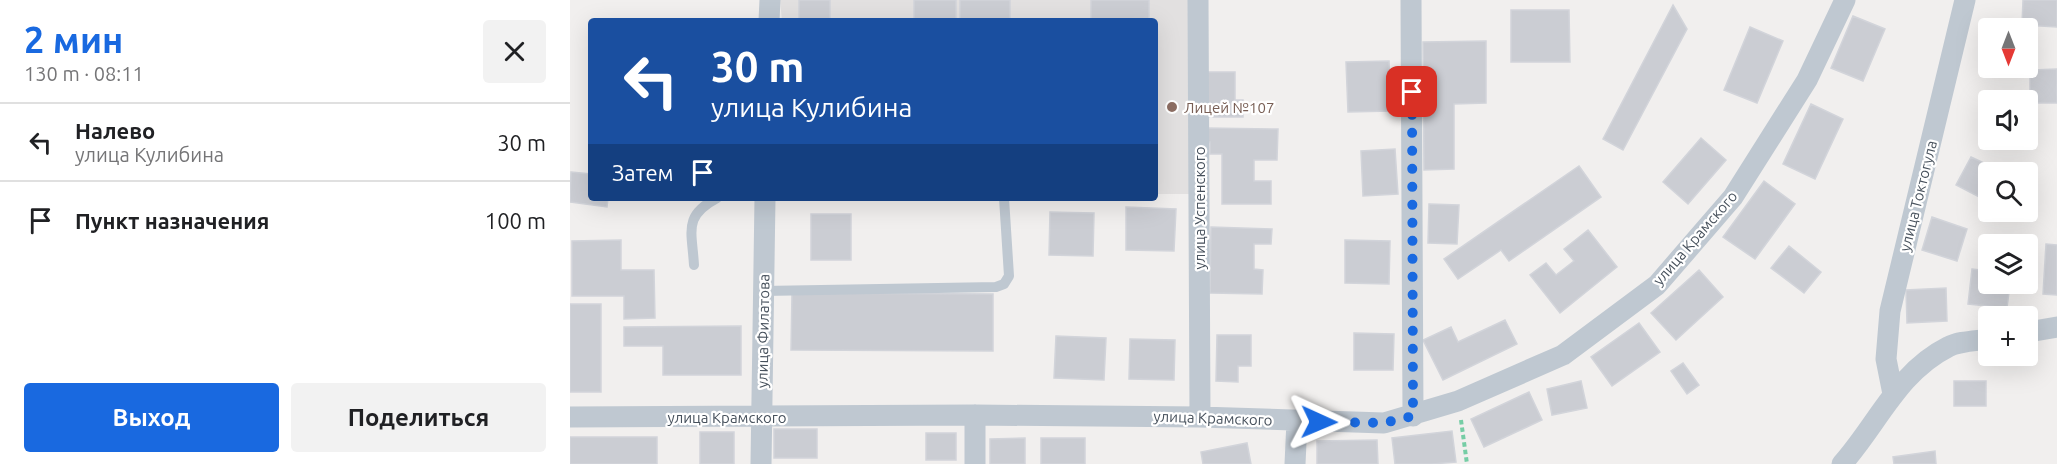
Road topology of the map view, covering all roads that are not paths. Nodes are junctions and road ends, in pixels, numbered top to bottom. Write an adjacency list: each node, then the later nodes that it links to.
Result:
1 (770, 0): 6 (street)
2 (1198, 0): 20 (street, улица Успенского)
3 (1412, 0): 17 (street)
4 (1845, 0): 17 (street, улица Крамского)
5 (1965, 0): 15 (street, улица Токтогула)
6 (769, 18)
7 (712, 201): 10 (lane)
8 (765, 201): 11 (street, улица Филатова)
9 (1004, 201): 11 (lane)
10 (694, 265)
11 (763, 291): 19 (street, улица Филатова)
12 (2057, 327): 13 (street)
13 (2038, 330)
14 (1978, 341): 15 (street)
15 (1893, 394): 22 (street)
16 (975, 415): 19 (street, улица Крамского); 20 (street, улица Крамского); 24 (street)
17 (1413, 416): 21 (street, улица Крамского)
18 (570, 417): 19 (street, улица Крамского)
19 (761, 417): 23 (street, улица Филатова)
20 (1200, 417): 21 (street, улица Крамского)
21 (1297, 421): 25 (street)
22 (1848, 461)
23 (761, 464)
24 (975, 464)
25 (1295, 464)

